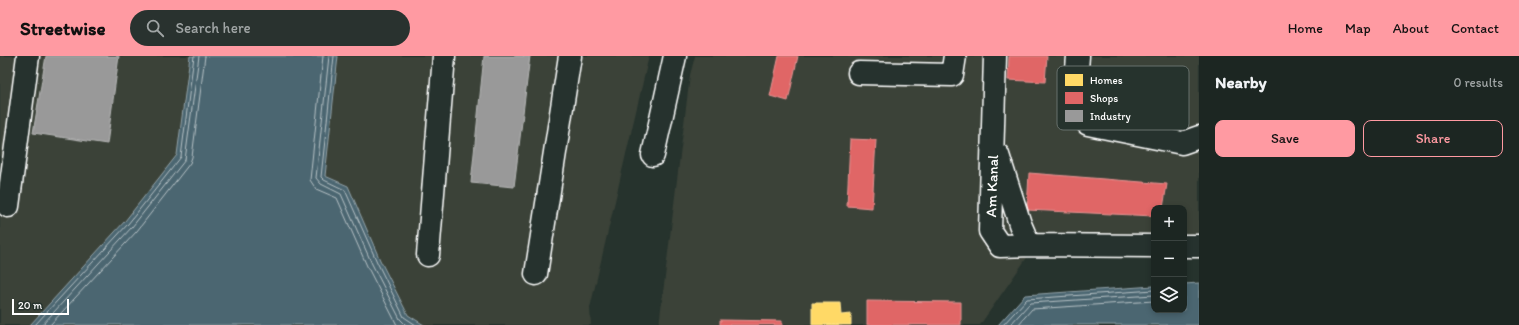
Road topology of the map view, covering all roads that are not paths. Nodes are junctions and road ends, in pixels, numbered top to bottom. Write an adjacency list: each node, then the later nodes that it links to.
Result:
1 (28, 56): 14 (street)
2 (444, 56): 19 (street)
3 (570, 56): 20 (street)
4 (675, 56): 13 (street)
5 (955, 56): 9 (street)
6 (995, 56): 12 (street, Am Kanal)
7 (1078, 56): 8 (street)
8 (1077, 66)
9 (859, 73)
10 (1118, 130): 11 (street)
11 (1199, 137)
12 (994, 143): 15 (street, Am Kanal); 15 (street, Am Kanal)
13 (653, 155)
14 (8, 206)
15 (1029, 245): 16 (street, Am Kanal)
16 (1151, 246)
17 (1187, 246): 18 (street)
18 (1199, 246)
19 (428, 255)
20 (536, 274)

